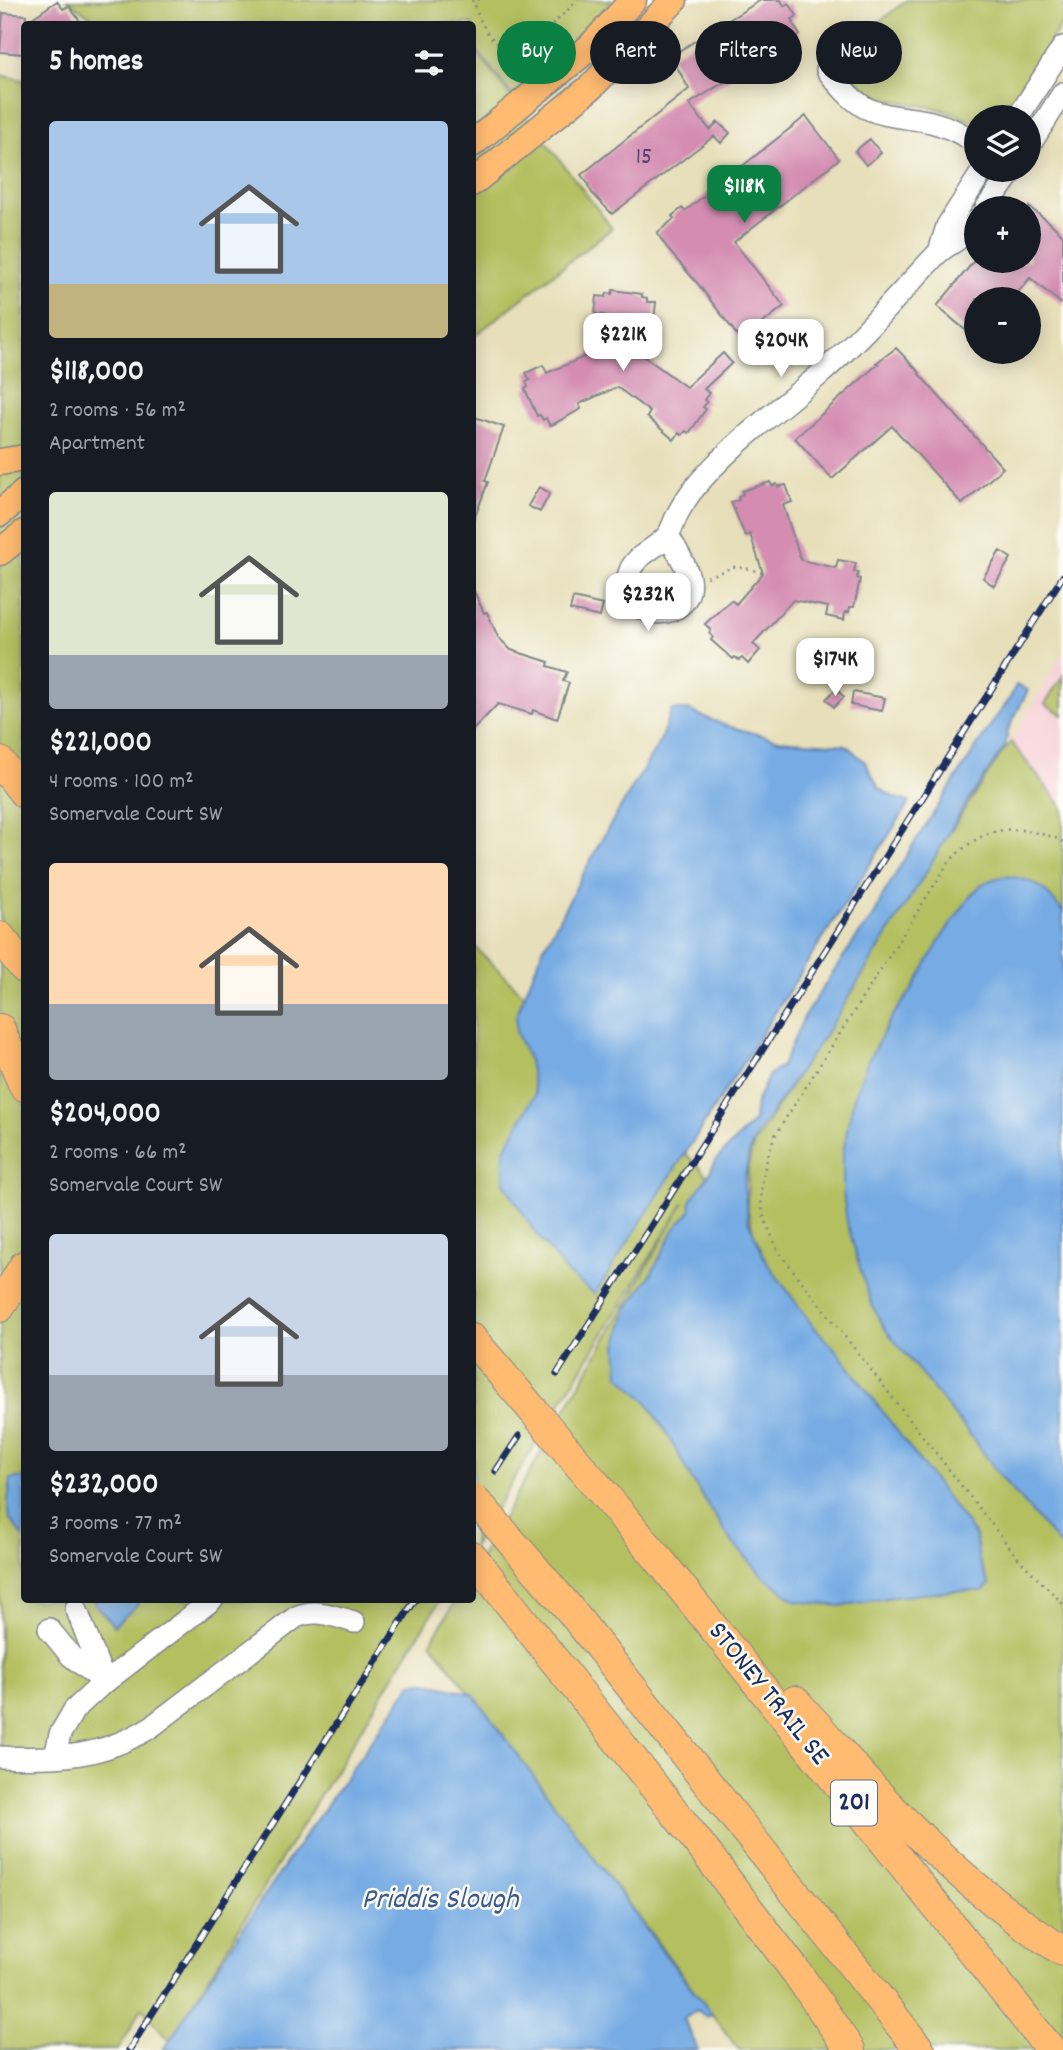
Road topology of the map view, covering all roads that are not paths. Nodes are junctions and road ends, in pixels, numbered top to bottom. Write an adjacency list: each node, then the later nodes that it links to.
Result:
1 (633, 0): 9 (main road)
2 (674, 0): 10 (main road)
3 (1063, 47): 6 (street)
4 (838, 84): 8 (street)
5 (1063, 93): 7 (street)
6 (1026, 105)
7 (1041, 127)
8 (964, 137)
9 (476, 141)
10 (476, 180)
11 (975, 182): 13 (street)
12 (964, 235): 13 (street)
13 (939, 251): 18 (street)
14 (21, 458): 15 (main road)
15 (0, 462)
16 (21, 496): 17 (main road)
17 (0, 513)
18 (668, 535)
19 (0, 762): 20 (highway)
20 (21, 789)
21 (0, 937): 22 (highway)
22 (21, 964)
23 (0, 1029): 24 (highway)
24 (21, 1079)
25 (21, 1271): 26 (highway)
26 (0, 1307)
27 (476, 1344): 29 (highway, STONEY TRAIL SE / 201, bridge)
28 (478, 1504): 40 (highway)
29 (657, 1557): 38 (highway); 41 (highway, STONEY TRAIL SE / 201)
30 (476, 1561): 39 (highway)
31 (208, 1603): 35 (street)
32 (76, 1608): 35 (street)
33 (354, 1622): 37 (street)
34 (49, 1629): 35 (street)
35 (105, 1683): 37 (street)
36 (0, 1757): 37 (street)
37 (55, 1757)
38 (1063, 1951)
39 (850, 2050)
40 (920, 2050)
41 (1051, 2050)

